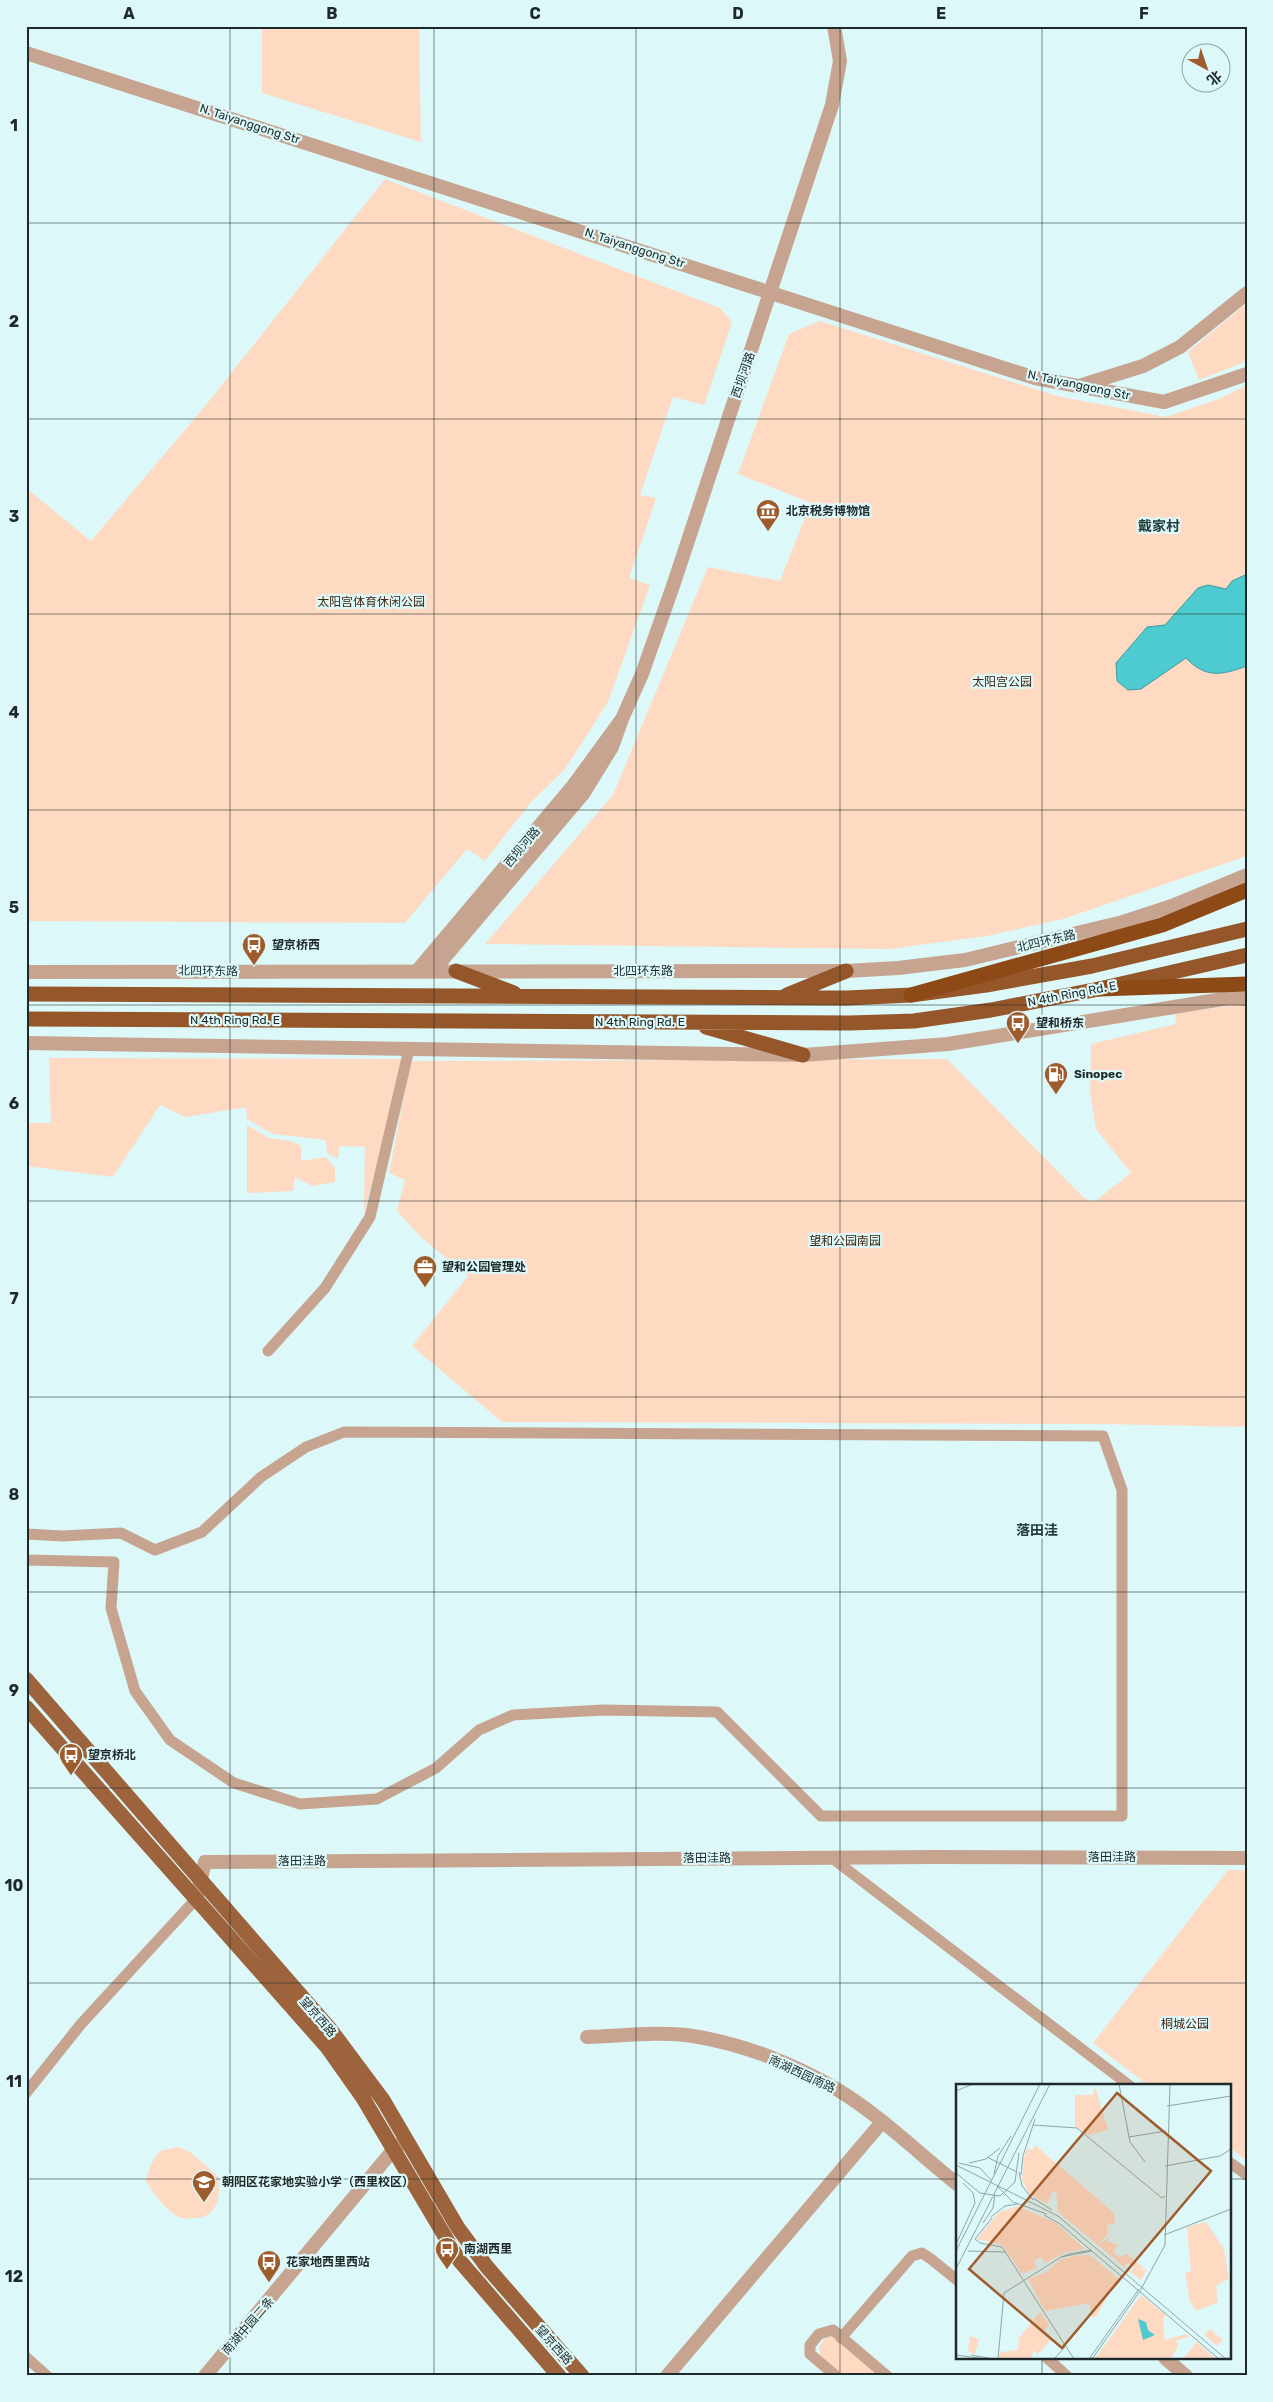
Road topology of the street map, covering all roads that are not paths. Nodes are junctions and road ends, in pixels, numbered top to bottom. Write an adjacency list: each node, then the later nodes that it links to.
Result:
1 (834, 26): 3 (street, 西坝河路)
2 (26, 53): 3 (street, N. Taiyanggong Str)
3 (772, 292): 6 (street, N. Taiyanggong Str); 7 (street, 西坝河路)
4 (1247, 293): 6 (street)
5 (1247, 374): 6 (street, N. Taiyanggong Str)
6 (1079, 386)
7 (622, 719): 12 (street, 西坝河路); 13 (street, 西坝河路)
8 (1247, 875): 15 (street, 北四环东路)
9 (1247, 890): 20 (highway)
10 (1247, 930): 20 (highway, N 4th Ring Rd. E)
11 (1247, 955): 18 (highway, N 4th Ring Rd. E)
12 (417, 971): 13 (street, 北四环东路); 16 (street, 北四环东路)
13 (433, 971): 14 (street, 北四环东路)
14 (456, 971): 15 (street, 北四环东路); 21 (highway)
15 (846, 971): 22 (highway)
16 (26, 972)
17 (1247, 984): 18 (highway)
18 (1099, 989): 25 (highway, N 4th Ring Rd. E)
19 (26, 994): 21 (highway, N 4th Ring Rd. E)
20 (911, 996): 22 (highway, N 4th Ring Rd. E)
21 (524, 997): 22 (highway, N 4th Ring Rd. E)
22 (780, 998)
23 (1247, 999): 28 (street)
24 (26, 1019): 25 (highway, N 4th Ring Rd. E)
25 (687, 1022): 28 (highway)
26 (26, 1043): 27 (street)
27 (409, 1049): 28 (street); 29 (street)
28 (803, 1055)
29 (268, 1351)
30 (26, 1534): 31 (street)
31 (26, 1560)
32 (26, 1679): 36 (main road, 望京西路)
33 (26, 1708): 37 (main road, 望京西路)
34 (832, 1858): 35 (street, 落田洼路); 36 (street, 落田洼路); 39 (street)
35 (1247, 1858)
36 (201, 1882): 37 (street, 落田洼路); 42 (main road, 望京西路)
37 (196, 1899): 40 (street); 42 (main road, 望京西路)
38 (587, 2037): 41 (street, 南湖西园南路)
39 (1127, 2084)
40 (26, 2094)
41 (882, 2122): 45 (street, 南湖西园南路); 55 (street)
42 (400, 2145): 52 (street, 南湖中园二条); 53 (main road, 望京西路); 54 (main road, 望京西路)
43 (1230, 2163): 44 (street)
44 (1247, 2175)
45 (956, 2183)
46 (956, 2279): 47 (street)
47 (841, 2338): 56 (street); 57 (street)
48 (26, 2357): 51 (street)
49 (1049, 2360): 58 (street)
50 (1167, 2360): 59 (street)
51 (47, 2376)
52 (205, 2376)
53 (559, 2376)
54 (582, 2376)
55 (667, 2376)
56 (836, 2376)
57 (888, 2376)
58 (1067, 2376)
59 (1186, 2376)

